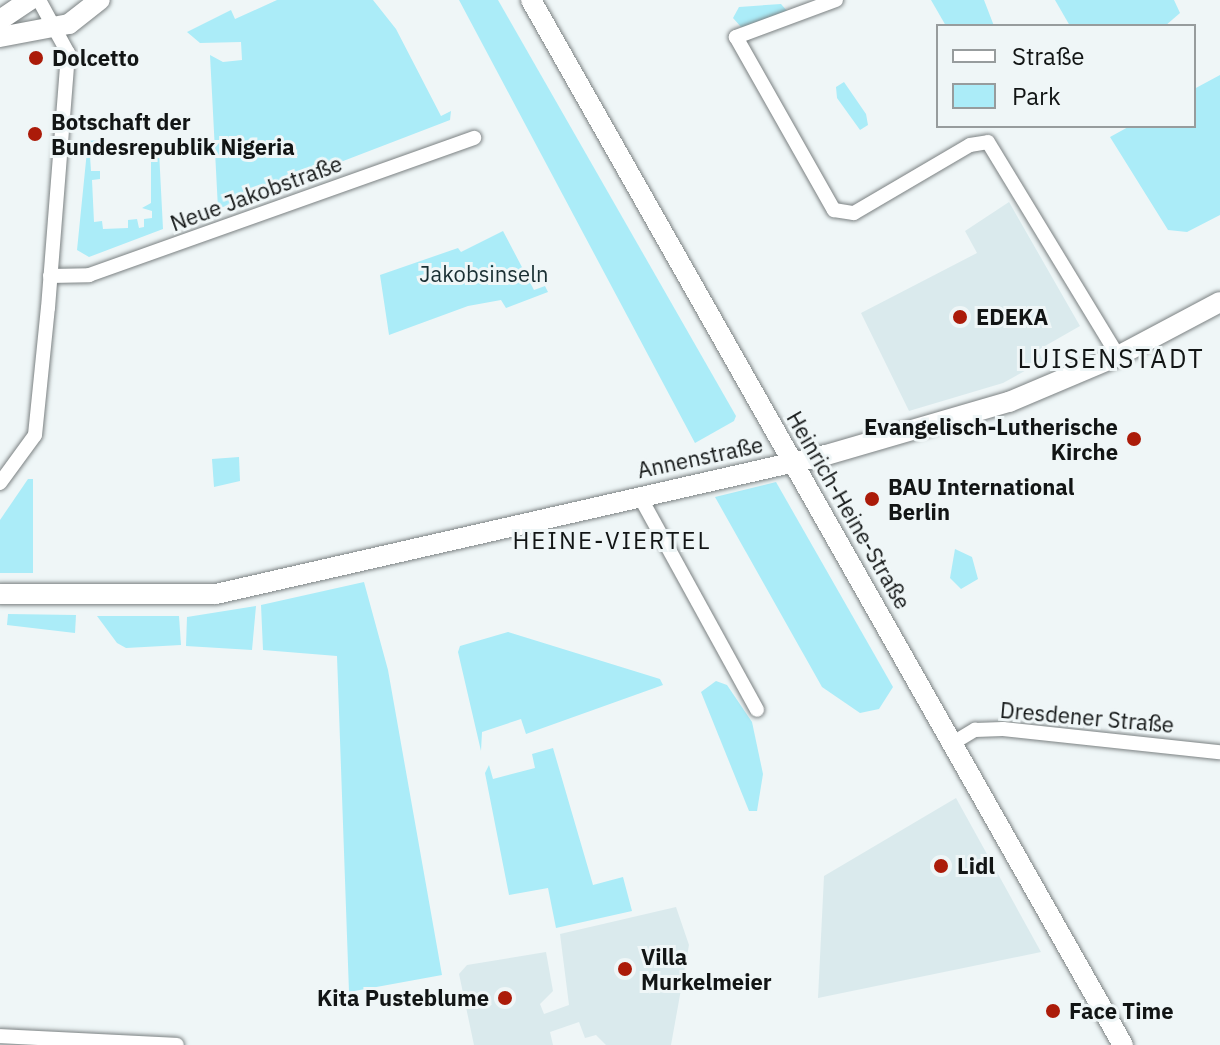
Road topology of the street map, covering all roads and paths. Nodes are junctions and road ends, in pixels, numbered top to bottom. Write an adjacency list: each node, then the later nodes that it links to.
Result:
1 (30, 0): 6 (street)
2 (39, 0): 7 (street)
3 (100, 0): 7 (street)
4 (531, 0): 13 (street, Heinrich-Heine-Straße)
5 (836, 0): 12 (street)
6 (0, 20)
7 (59, 27): 8 (street); 10 (street)
8 (0, 37)
9 (474, 138): 10 (street, Neue Jakobstraße)
10 (50, 276): 14 (street)
11 (1220, 302): 12 (street, Annenstraße)
12 (1118, 356): 13 (street, Annenstraße)
13 (794, 462): 15 (street, Annenstraße); 18 (street, Heinrich-Heine-Straße)
14 (0, 483)
15 (639, 495): 16 (street, Annenstraße); 17 (street)
16 (0, 594)
17 (757, 710)
18 (953, 743): 19 (street, Dresdener Straße); 22 (street, Heinrich-Heine-Straße)
19 (1220, 752)
20 (0, 1036): 21 (street)
21 (177, 1045)
22 (1123, 1045)

